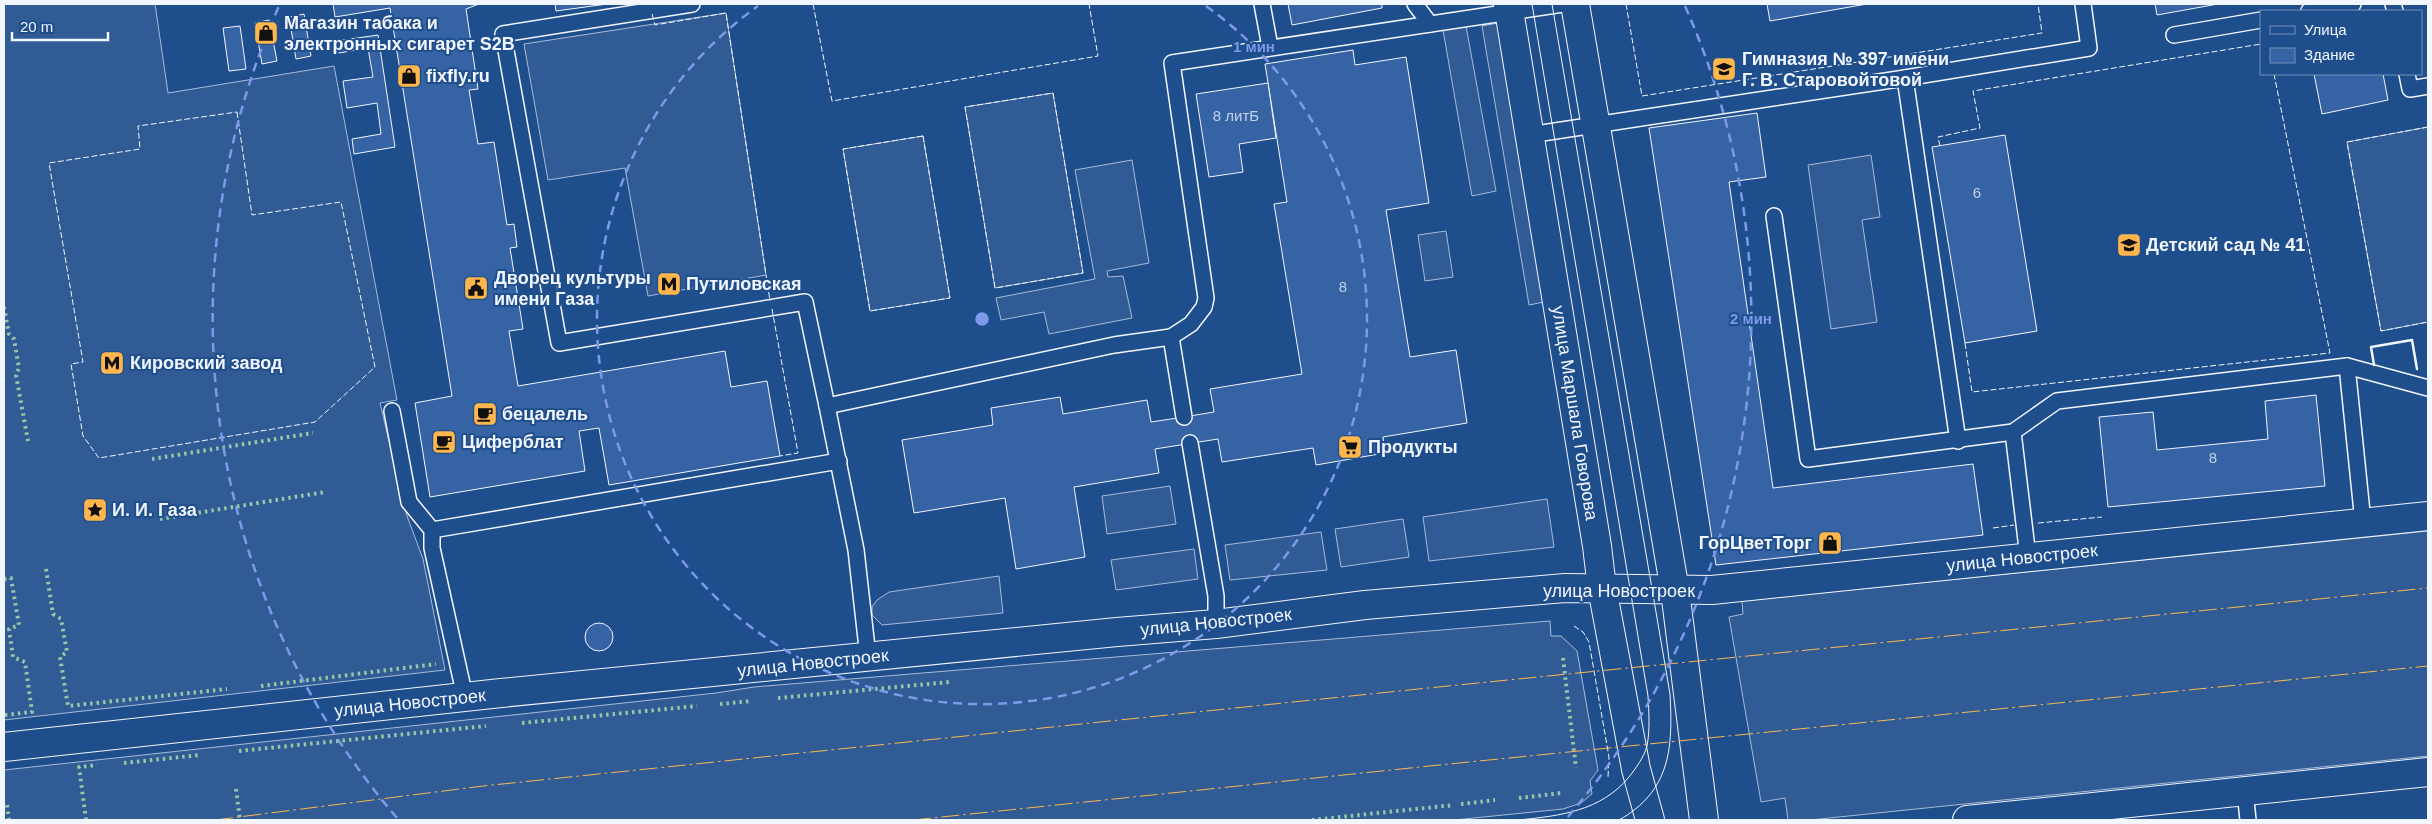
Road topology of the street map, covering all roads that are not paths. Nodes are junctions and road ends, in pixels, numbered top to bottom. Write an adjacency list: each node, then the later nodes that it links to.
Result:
1 (692, 4): 23 (lane)
2 (1262, 4): 13 (lane)
3 (1415, 4): 11 (lane)
4 (1563, 4): 8 (lane)
5 (1575, 4): 17 (street)
6 (2083, 4): 15 (lane)
7 (2353, 4): 9 (lane)
8 (1509, 8): 11 (lane); 18 (street, улица Маршала Говорова)
9 (2314, 10)
10 (2260, 20): 12 (lane)
11 (1430, 24): 13 (lane)
12 (2174, 35)
13 (1270, 47): 20 (lane)
14 (2407, 75): 16 (lane)
15 (1905, 78): 17 (lane); 27 (lane)
16 (2428, 86)
17 (1595, 125): 18 (lane); 35 (street)
18 (1529, 135): 34 (street, улица Маршала Говорова)
19 (1774, 216): 27 (lane)
20 (1171, 337): 23 (lane); 25 (lane)
21 (2347, 366): 22 (lane); 26 (lane); 31 (lane)
22 (2428, 388)
23 (827, 406): 29 (lane)
24 (392, 411): 32 (lane)
25 (1184, 417)
26 (2013, 432): 27 (lane); 33 (lane)
27 (1958, 441)
28 (1190, 443): 36 (lane)
29 (839, 461): 32 (lane); 37 (lane)
30 (2428, 516): 31 (street, улица Новостроек)
31 (2363, 522): 33 (street, улица Новостроек)
32 (432, 530): 38 (lane)
33 (2028, 557): 35 (street, улица Новостроек)
34 (1602, 588): 35 (street, улица Новостроек); 36 (street, улица Новостроек); 43 (street, улица Маршала Говорова)
35 (1675, 591): 44 (street)
36 (1216, 624): 37 (street, улица Новостроек)
37 (868, 657): 38 (street, улица Новостроек)
38 (465, 697): 39 (street, улица Новостроек)
39 (4, 747)
40 (2428, 772): 41 (street)
41 (2245, 791): 42 (street); 46 (lane)
42 (2009, 818): 45 (street)
43 (1650, 820)
44 (1704, 820)
45 (1967, 820)
46 (2248, 820)

